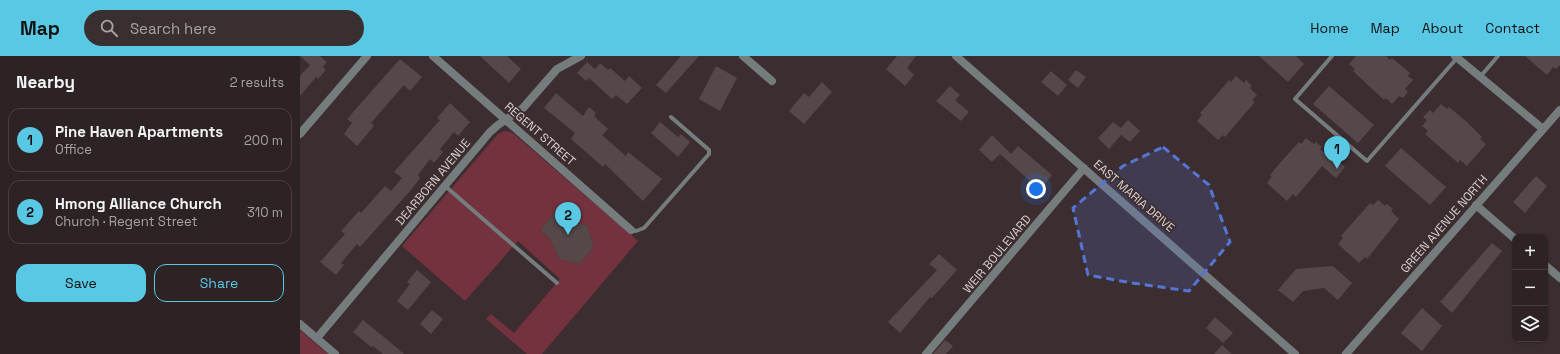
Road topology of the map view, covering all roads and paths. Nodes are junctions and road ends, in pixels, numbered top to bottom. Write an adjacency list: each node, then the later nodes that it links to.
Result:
1 (367, 56): 15 (street)
2 (433, 56): 13 (street, REGENT STREET)
3 (581, 56): 13 (street, DEARBORN AVENUE)
4 (743, 56): 10 (street)
5 (956, 56): 16 (street, EAST MARIA DRIVE)
6 (1332, 56): 8 (lane)
7 (1498, 56): 9 (lane)
8 (1456, 57): 9 (street)
9 (1480, 77): 14 (street)
10 (772, 81)
11 (1560, 110): 14 (street, GREEN AVENUE NORTH)
12 (671, 117): 19 (lane)
13 (507, 120): 17 (street, DEARBORN AVENUE); 19 (street, REGENT STREET)
14 (1543, 129): 18 (street, GREEN AVENUE NORTH)
15 (300, 134)
16 (1084, 168): 27 (street, WEIR BOULEVARD); 28 (street, EAST MARIA DRIVE)
17 (445, 186): 23 (lane); 25 (street, DEARBORN AVENUE)
18 (1476, 205): 20 (street); 29 (street, GREEN AVENUE NORTH)
19 (631, 230)
20 (1512, 236)
21 (1548, 268): 22 (street)
22 (1560, 278)
23 (557, 283)
24 (300, 324): 25 (street)
25 (317, 338): 26 (street)
26 (335, 354)
27 (926, 354)
28 (1295, 354)
29 (1346, 354)

